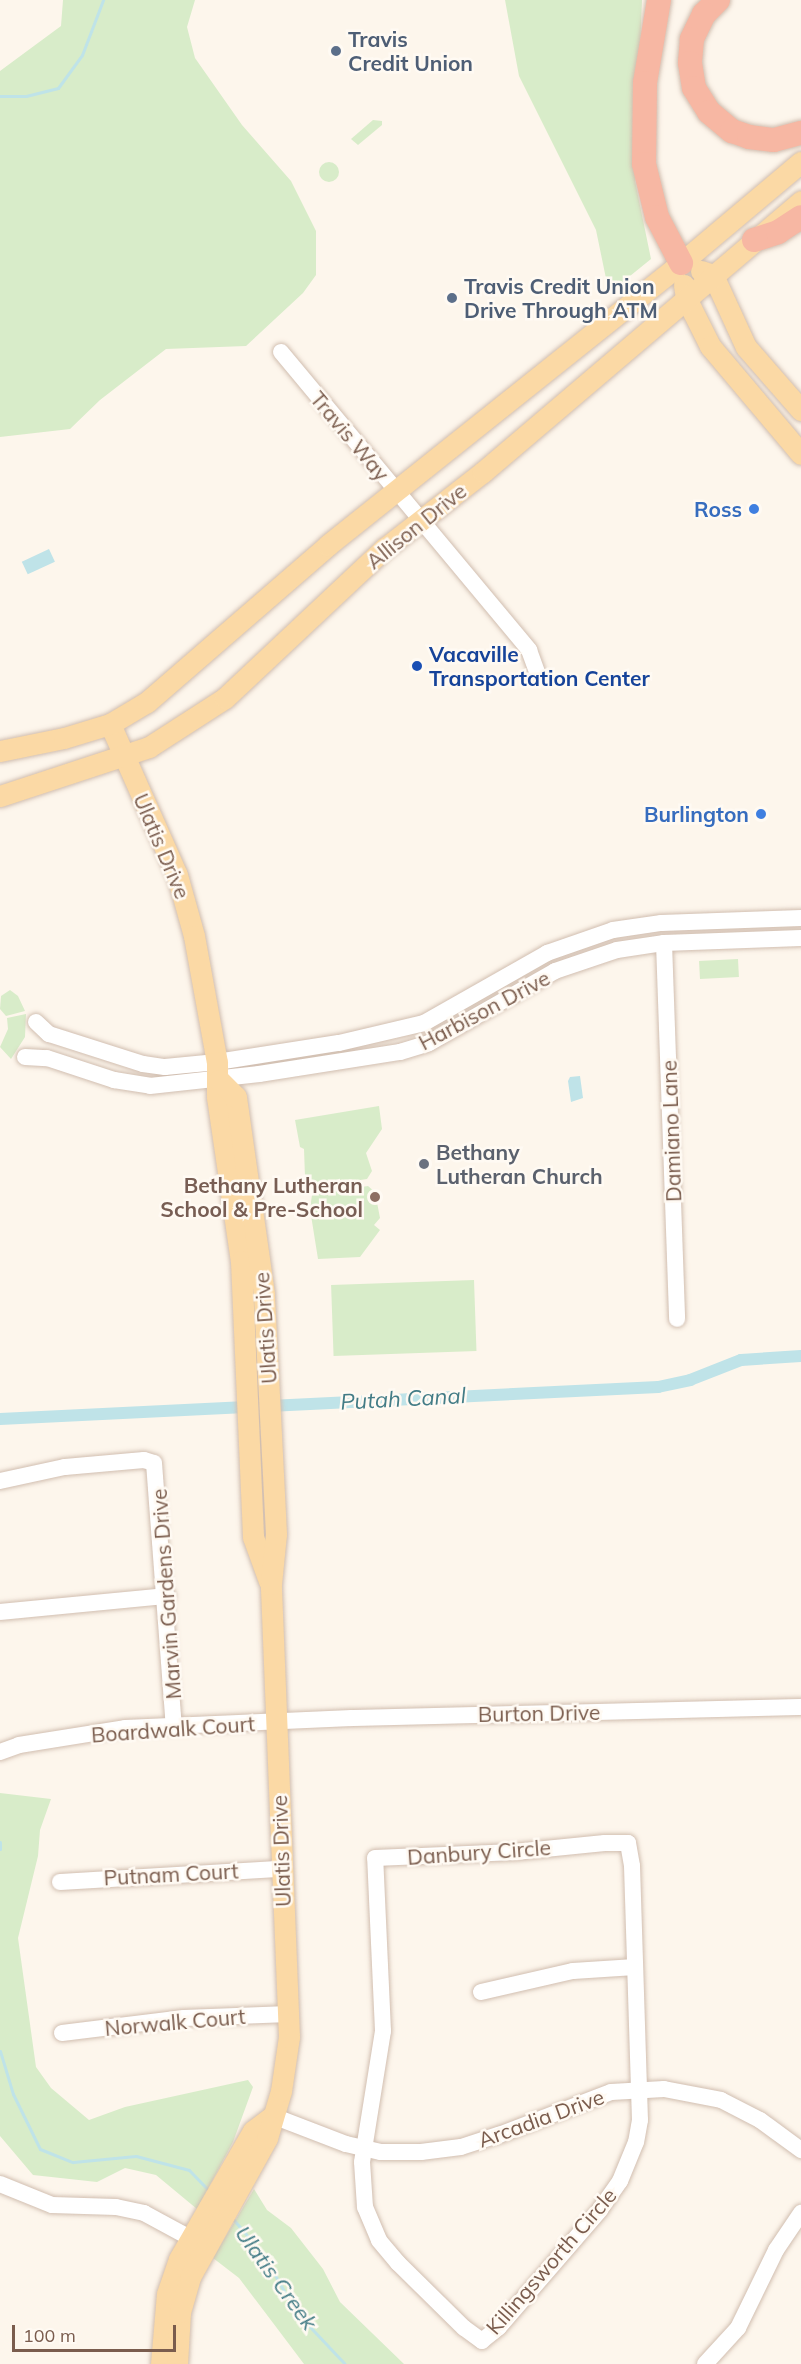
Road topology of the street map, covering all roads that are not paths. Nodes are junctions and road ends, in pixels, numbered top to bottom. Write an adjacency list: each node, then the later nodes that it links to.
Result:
1 (659, 0): 8 (highway)
2 (718, 0): 3 (highway)
3 (801, 134)
4 (801, 162): 8 (main road, Allison Drive)
5 (801, 201): 7 (main road, Allison Drive)
6 (801, 217): 7 (highway)
7 (754, 240): 9 (main road, Allison Drive)
8 (681, 263): 9 (main road); 10 (main road); 14 (main road, Allison Drive)
9 (713, 275): 10 (main road, Allison Drive); 12 (main road)
10 (686, 297): 13 (main road); 15 (main road, Allison Drive)
11 (281, 352): 14 (street, Travis Way)
12 (801, 410)
13 (801, 454)
14 (397, 492): 15 (street, Travis Way); 17 (main road, Allison Drive)
15 (419, 520): 16 (street, Travis Way); 19 (main road, Allison Drive)
16 (537, 672)
17 (110, 724): 18 (main road, Allison Drive); 19 (main road, Ulatis Drive)
18 (0, 751)
19 (123, 756): 20 (main road, Allison Drive); 26 (main road, Ulatis Drive)
20 (0, 796)
21 (801, 918): 26 (street, Harbison Drive)
22 (801, 938): 23 (street, Harbison Drive)
23 (664, 943): 26 (street, Harbison Drive); 27 (street, Damiano Lane)
24 (36, 1022): 26 (street, Harbison Drive)
25 (25, 1057): 26 (street, Harbison Drive)
26 (218, 1071): 28 (main road, Ulatis Drive); 28 (main road, Ulatis Drive)
27 (677, 1319)
28 (260, 1420): 33 (main road, Ulatis Drive)
29 (0, 1481): 30 (street, Marvin Gardens Drive)
30 (166, 1596): 31 (street); 34 (street, Marvin Gardens Drive)
31 (0, 1612)
32 (801, 1707): 33 (street, Burton Drive)
33 (276, 1721): 34 (street, Boardwalk Court); 36 (main road, Ulatis Drive)
34 (174, 1726): 35 (street, Boardwalk Court)
35 (0, 1752)
36 (282, 1869): 37 (street, Putnam Court); 40 (main road, Ulatis Drive)
37 (60, 1882)
38 (634, 1967): 39 (street); 42 (street, Danbury Circle); 44 (street, Danbury Circle)
39 (481, 1992)
40 (289, 2014): 41 (street, Norwalk Court); 43 (main road, Ulatis Drive)
41 (62, 2032)
42 (638, 2089): 44 (street, Arcadia Drive); 44 (street, Killingsworth Circle); 45 (street, Arcadia Drive)
43 (273, 2116): 44 (street, Arcadia Drive); 46 (main road)
44 (364, 2148)
45 (801, 2150)
46 (232, 2182): 49 (main road); 49 (main road)
47 (0, 2184): 50 (street)
48 (801, 2213): 54 (street)
49 (208, 2219): 50 (main road); 51 (main road); 51 (main road)
50 (190, 2238): 52 (main road)
51 (190, 2277): 53 (main road)
52 (161, 2364)
53 (177, 2364)
54 (705, 2364)

